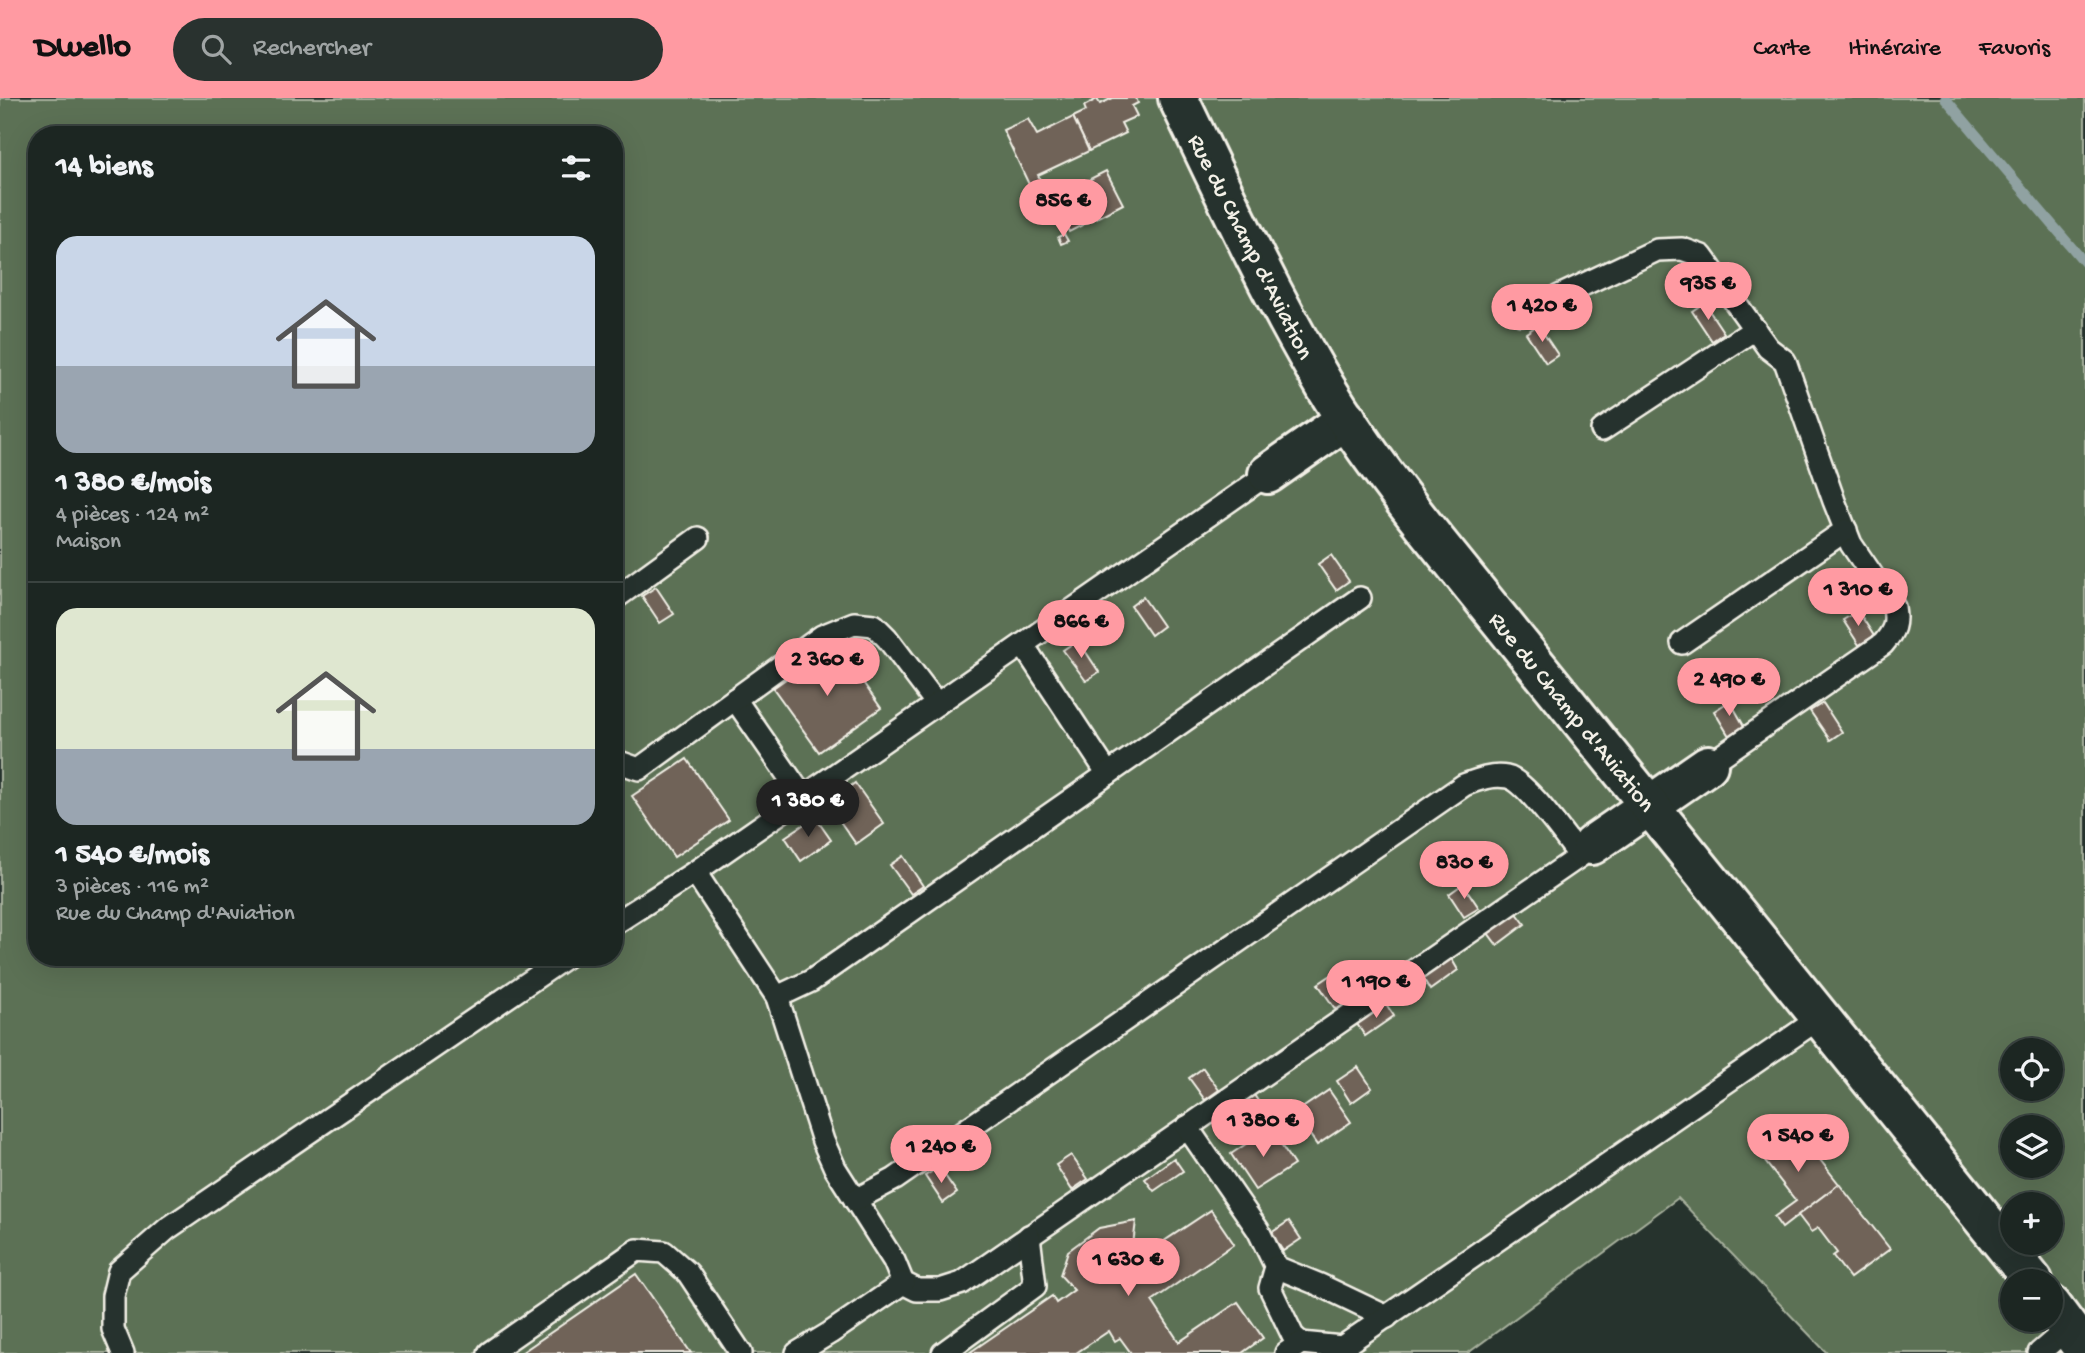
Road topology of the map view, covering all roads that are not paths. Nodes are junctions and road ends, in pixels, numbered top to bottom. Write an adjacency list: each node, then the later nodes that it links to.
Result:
1 (1178, 98): 4 (street, Rue du Champ d'Aviation)
2 (1521, 314): 3 (lane)
3 (1755, 329): 5 (lane); 7 (lane)
4 (1347, 419): 6 (street); 19 (street, Rue du Champ d'Aviation)
5 (1602, 430)
6 (1268, 474): 12 (lane)
7 (1846, 530): 11 (lane); 16 (lane)
8 (698, 538): 9 (lane)
9 (623, 592)
10 (1360, 598): 17 (lane)
11 (1682, 643)
12 (1023, 645): 14 (lane); 17 (lane)
13 (735, 699): 14 (lane); 15 (lane); 18 (lane)
14 (937, 704): 18 (lane)
15 (623, 764)
16 (1708, 765): 19 (street)
17 (1108, 774): 24 (lane)
18 (803, 797): 21 (lane)
19 (1650, 805): 20 (street); 25 (street, Rue du Champ d'Aviation)
20 (1586, 851): 26 (lane); 27 (lane)
21 (695, 872): 22 (lane); 24 (lane)
22 (623, 918)
23 (553, 966): 35 (lane)
24 (777, 997): 27 (lane)
25 (1821, 1017): 30 (street, Rue du Champ d'Aviation); 32 (lane)
26 (1187, 1127): 28 (lane); 29 (lane)
27 (855, 1200): 31 (lane)
28 (1029, 1236): 31 (lane); 39 (lane)
29 (1276, 1267): 32 (lane); 34 (lane)
30 (2023, 1269)
31 (903, 1283): 38 (lane)
32 (1387, 1317): 34 (lane)
33 (2068, 1328): 40 (lane)
34 (1294, 1348)
35 (123, 1353)
36 (489, 1353): 37 (lane)
37 (741, 1353)
38 (797, 1353)
39 (943, 1353)
40 (2039, 1353)

